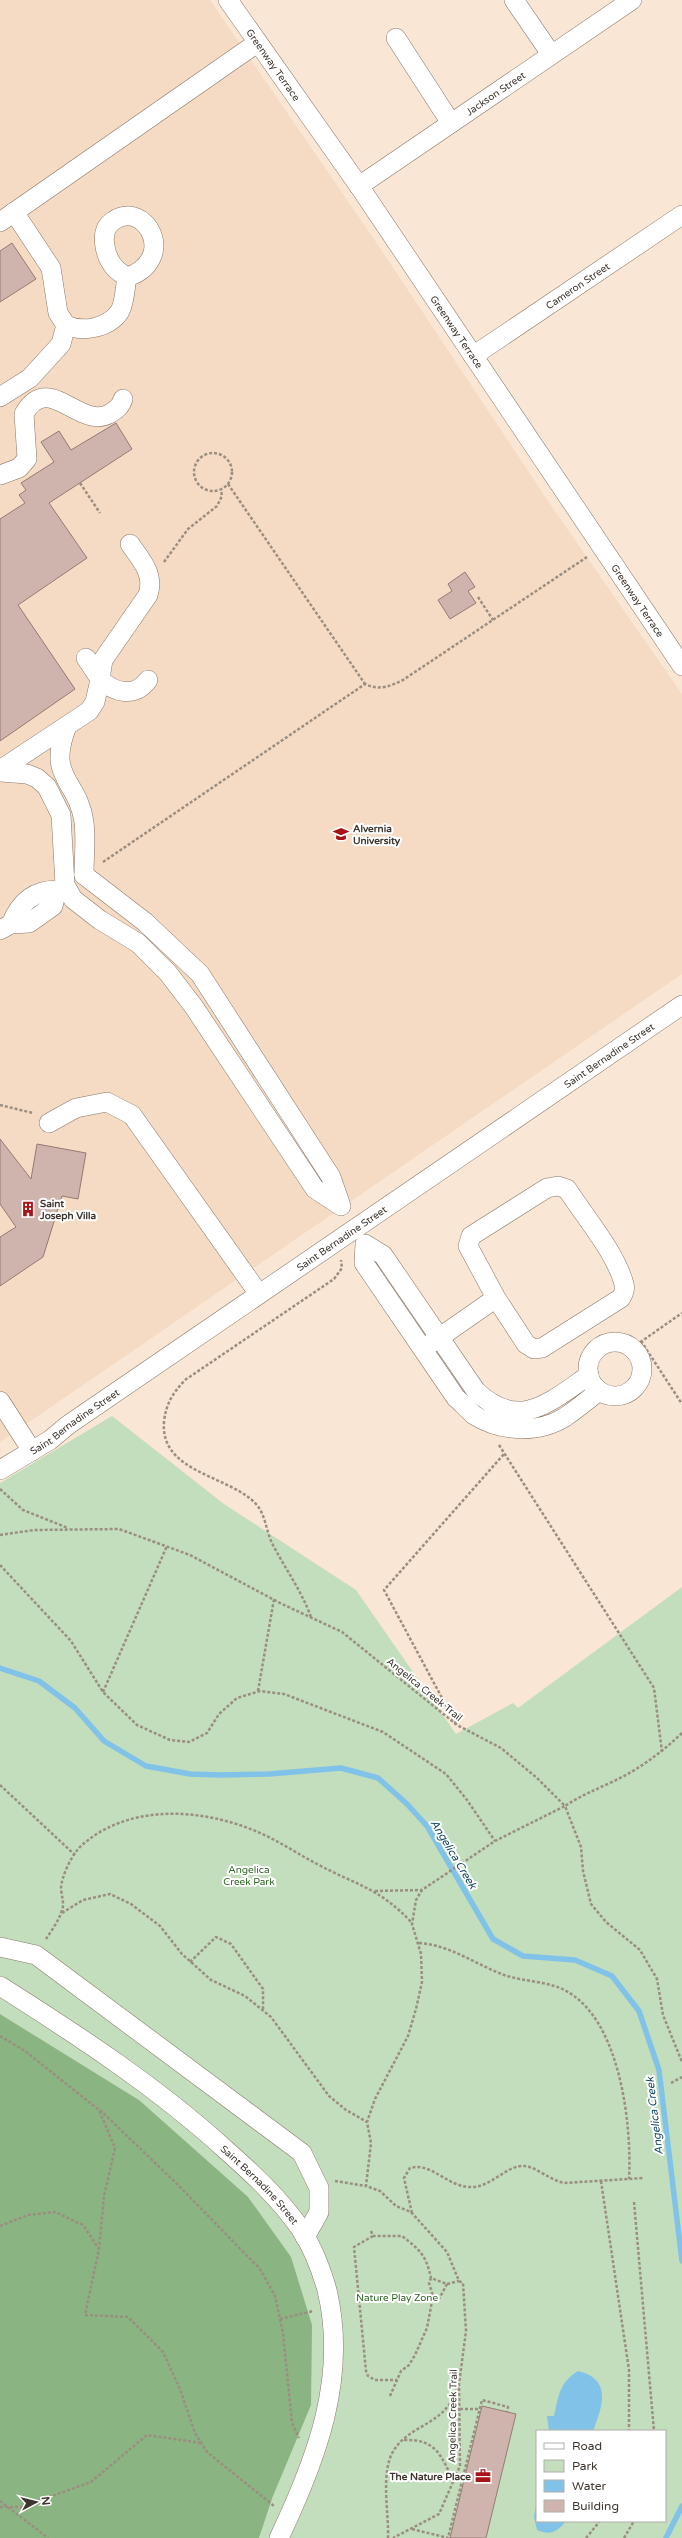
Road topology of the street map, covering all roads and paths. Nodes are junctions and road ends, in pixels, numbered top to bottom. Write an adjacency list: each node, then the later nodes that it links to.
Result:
1 (228, 0): 5 (street, Greenway Terrace)
2 (514, 0): 6 (street)
3 (632, 0): 6 (street, Jackson Street)
4 (396, 38): 7 (street)
5 (257, 43): 8 (street, Greenway Terrace); 10 (street)
6 (551, 54): 7 (street, Jackson Street)
7 (451, 122): 8 (street, Jackson Street)
8 (359, 186): 13 (street, Greenway Terrace)
9 (682, 214): 13 (street, Cameron Street)
10 (7, 217): 12 (street)
11 (127, 277): 12 (street)
12 (66, 325): 14 (street)
13 (473, 356): 24 (street, Greenway Terrace)
14 (30, 378): 15 (street); 16 (street)
15 (0, 397)
16 (48, 397): 17 (street); 18 (street)
17 (122, 399)
18 (0, 475)
19 (80, 483): 22 (path)
20 (228, 484): 21 (path); 21 (path); 32 (path)
21 (221, 490): 25 (path)
22 (100, 513)
23 (130, 544): 25 (street)
24 (601, 546): 27 (path); 29 (street, Greenway Terrace)
25 (149, 572): 30 (street)
26 (478, 597): 27 (path)
27 (493, 620): 32 (path)
28 (86, 658): 30 (street)
29 (682, 666)
30 (100, 679): 31 (street); 33 (street)
31 (148, 680)
32 (365, 684): 37 (path)
33 (67, 726): 34 (street); 35 (street)
34 (0, 771): 36 (street)
35 (63, 777): 36 (street); 37 (street)
36 (47, 787): 38 (street)
37 (84, 875): 38 (street); 44 (street)
38 (61, 888): 39 (street); 44 (street)
39 (5, 927)
40 (682, 1005): 45 (street, Saint Bernadine Street)
41 (0, 1105): 42 (path)
42 (33, 1113)
43 (49, 1123): 47 (street)
44 (341, 1206): 45 (street)
45 (360, 1236): 46 (street, Saint Bernadine Street); 51 (street); 54 (street)
46 (331, 1245): 47 (street, Saint Bernadine Street); 69 (path)
47 (259, 1294): 60 (street, Saint Bernadine Street)
48 (496, 1298): 50 (street); 50 (street); 51 (street)
49 (682, 1313): 52 (path)
50 (583, 1322): 53 (street)
51 (440, 1337): 54 (street); 59 (street)
52 (637, 1345): 53 (street); 56 (street); 58 (path)
53 (599, 1346): 55 (street)
54 (422, 1349): 59 (street)
55 (589, 1375): 56 (street); 59 (street)
56 (600, 1391): 59 (street)
57 (0, 1401): 60 (street)
58 (682, 1404)
59 (495, 1418): 61 (path)
60 (32, 1451): 62 (street, Saint Bernadine Street)
61 (504, 1454): 72 (path); 74 (path)
62 (0, 1470)
63 (0, 1489): 64 (path)
64 (70, 1529): 65 (path, Angelica Creek Trail); 66 (path, Angelica Creek Trail)
65 (0, 1535)
66 (167, 1546): 68 (path, Angelica Creek Trail); 71 (path)
67 (0, 1565): 71 (path)
68 (274, 1600): 69 (path, Angelica Creek Trail); 70 (path)
69 (312, 1618): 72 (path, Angelica Creek Trail)
70 (258, 1691): 71 (path); 77 (path)
71 (103, 1692)
72 (457, 1725): 76 (path, Angelica Creek Trail)
73 (682, 1733): 74 (path)
74 (662, 1752): 76 (path)
75 (0, 1785): 78 (path)
76 (565, 1806): 77 (path); 90 (path)
77 (495, 1841): 79 (path)
78 (75, 1855): 80 (path); 81 (path)
79 (422, 1890): 80 (path); 82 (path)
80 (375, 1891): 82 (path)
81 (62, 1913): 85 (path); 86 (path)
82 (412, 1924): 83 (path)
83 (419, 1943): 94 (path); 96 (path)
84 (0, 1947): 85 (street)
85 (36, 1955): 97 (street)
86 (190, 1962): 88 (path); 88 (path)
87 (0, 1986): 105 (street, Saint Bernadine Street)
88 (263, 2010): 94 (path)
89 (0, 2036): 93 (path)
90 (682, 2062)
91 (682, 2077): 92 (path)
92 (671, 2084)
93 (99, 2110): 106 (path); 112 (path)
94 (367, 2122): 99 (path)
95 (644, 2178): 96 (path)
96 (629, 2179): 98 (path)
97 (314, 2180): 99 (path, Angelica Creek Trail); 105 (street)
98 (602, 2181): 101 (path); 119 (path)
99 (366, 2186): 101 (path, Angelica Creek Trail)
100 (634, 2202): 120 (path)
101 (412, 2213): 108 (path, Angelica Creek Trail)
102 (0, 2226): 106 (path)
103 (371, 2231): 104 (path)
104 (373, 2236): 107 (path); 113 (path)
105 (305, 2238): 111 (street, Saint Bernadine Street)
106 (99, 2250): 122 (path)
107 (431, 2278): 109 (path); 110 (path)
108 (460, 2281): 109 (path); 114 (path, Angelica Creek Trail)
109 (447, 2284): 110 (path)
110 (434, 2296): 113 (path)
111 (330, 2308): 112 (path); 123 (street, Saint Bernadine Street)
112 (280, 2319): 123 (path)
113 (397, 2380): 115 (path)
114 (459, 2384): 116 (path, Angelica Creek Trail); 121 (path)
115 (390, 2396)
116 (460, 2409): 117 (path); 124 (path, Angelica Creek Trail)
117 (480, 2409): 118 (path); 132 (path)
118 (507, 2412)
119 (629, 2430)
120 (654, 2430)
121 (403, 2440): 124 (path); 136 (path)
122 (201, 2443): 128 (path); 129 (path)
123 (312, 2466): 125 (street, Saint Bernadine Street)
124 (454, 2482): 132 (path, Angelica Creek Trail)
125 (304, 2486): 129 (street, Saint Bernadine Street); 135 (street, Saint Bernadine Street)
126 (0, 2501): 128 (path)
127 (0, 2507): 128 (path)
128 (8, 2507): 133 (path)
129 (289, 2517): 134 (street, Saint Bernadine Street)
130 (599, 2522): 138 (path)
131 (633, 2522): 139 (path)
132 (411, 2529): 137 (path, Angelica Creek Trail)
133 (48, 2538)
134 (279, 2538)
135 (289, 2538)
136 (388, 2538)
137 (393, 2538)
138 (586, 2538)
139 (624, 2538)

